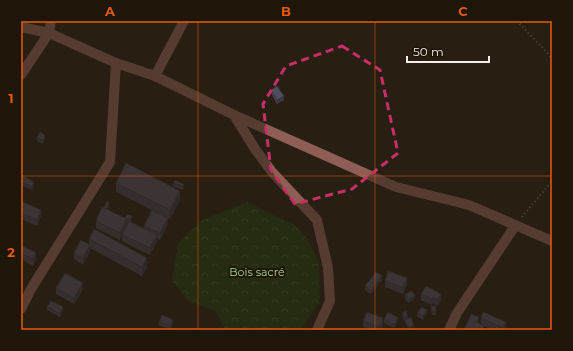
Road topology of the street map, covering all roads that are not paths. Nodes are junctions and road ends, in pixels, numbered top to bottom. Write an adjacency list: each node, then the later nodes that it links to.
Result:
1 (51, 21): 4 (street)
2 (184, 21): 7 (street)
3 (21, 27): 4 (street)
4 (49, 33): 5 (street); 6 (street)
5 (116, 63): 7 (street); 11 (street)
6 (21, 75)
7 (155, 76): 8 (street)
8 (234, 114): 9 (street); 12 (street)
9 (514, 226): 10 (street); 13 (street)
10 (552, 241)
11 (21, 309)
12 (317, 330)
13 (449, 330)

